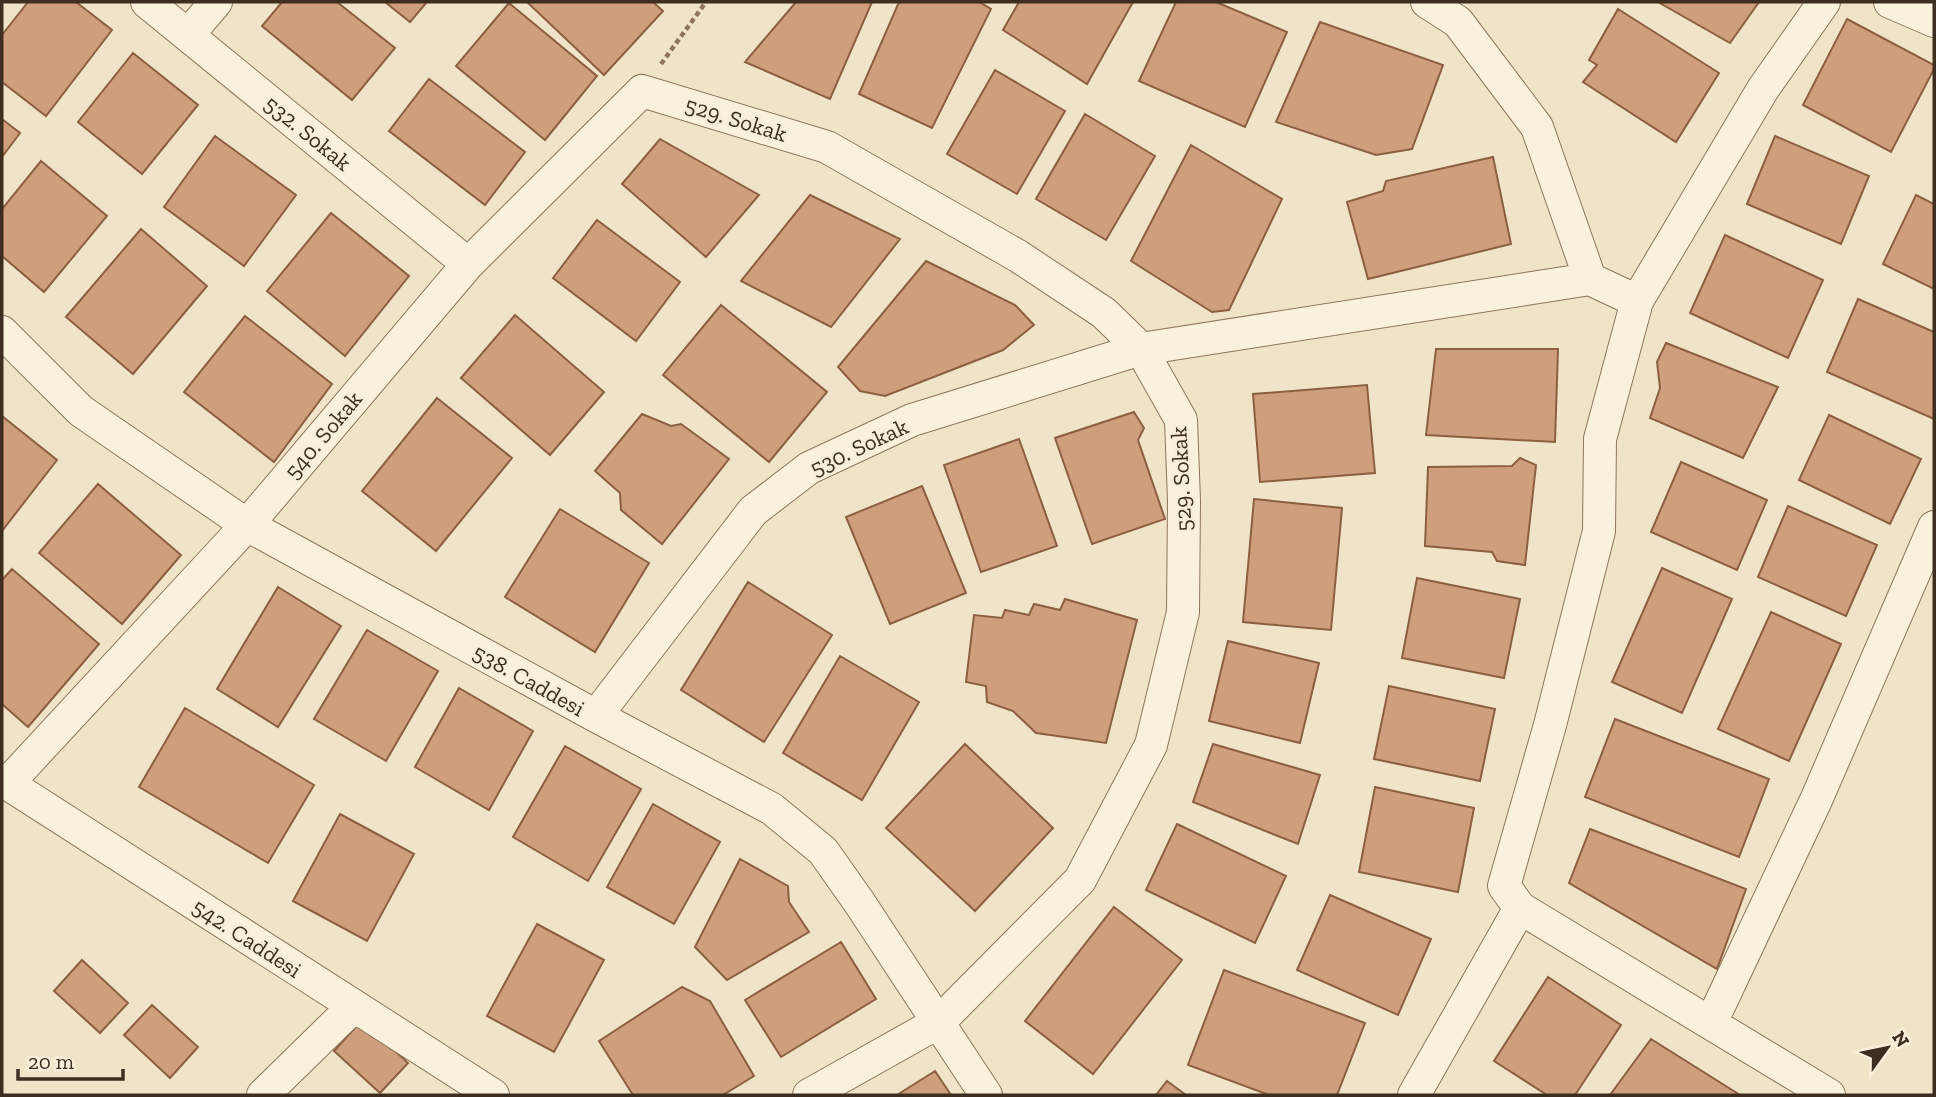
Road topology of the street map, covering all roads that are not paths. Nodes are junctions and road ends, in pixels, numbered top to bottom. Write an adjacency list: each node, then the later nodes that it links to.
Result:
1 (147, 2): 7 (street, 532. Sokak)
2 (216, 2): 7 (street)
3 (1427, 2): 10 (street)
4 (1824, 2): 11 (street)
5 (1890, 2): 6 (street)
6 (1934, 21)
7 (188, 35): 9 (street, 532. Sokak)
8 (642, 91): 9 (street, 540. Sokak); 13 (street, 529. Sokak)
9 (467, 264): 14 (street, 540. Sokak)
10 (1590, 279): 11 (street); 13 (street, 530. Sokak)
11 (1637, 301): 18 (street)
12 (2, 332): 14 (street, 538. Caddesi)
13 (1141, 349): 16 (street, 530. Sokak); 20 (street, 529. Sokak)
14 (247, 525): 16 (street, 538. Caddesi); 17 (street, 540. Sokak)
15 (1934, 527): 21 (street)
16 (596, 716): 20 (street, 538. Caddesi)
17 (5, 782): 19 (street, 542. Caddesi)
18 (1520, 908): 21 (street); 26 (street)
19 (354, 1006): 22 (street); 23 (street, 542. Caddesi)
20 (939, 1022): 24 (street, 529. Sokak); 25 (street, 538. Caddesi)
21 (1711, 1023): 27 (street)
22 (263, 1095)
23 (493, 1095)
24 (809, 1095)
25 (986, 1095)
26 (1414, 1095)
27 (1829, 1095)

